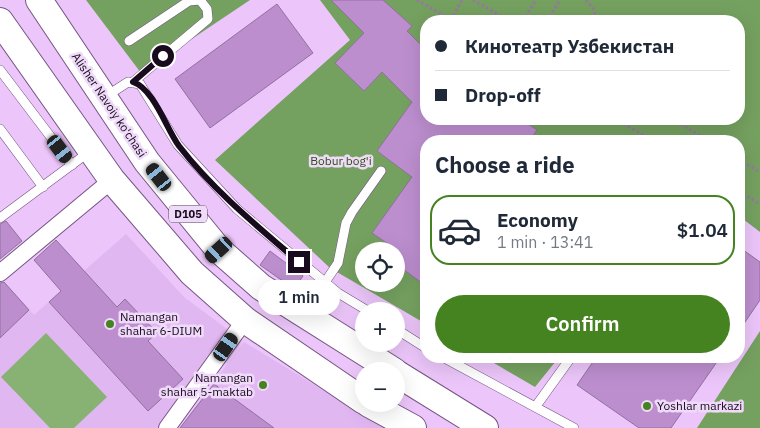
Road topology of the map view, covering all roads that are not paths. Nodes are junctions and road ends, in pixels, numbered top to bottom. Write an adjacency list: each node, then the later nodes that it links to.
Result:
1 (39, 0): 6 (main road, Alisher Navoiy ko'chasi / D105)
2 (3, 32): 8 (main road, D105)
3 (129, 41): 5 (lane)
4 (0, 70): 8 (lane)
5 (133, 82): 6 (lane); 16 (lane)
6 (104, 98): 13 (main road, Alisher Navoiy ko'chasi / D105)
7 (0, 130): 11 (lane)
8 (82, 158): 10 (main road, D105); 11 (lane)
9 (382, 171): 16 (lane)
10 (112, 180): 14 (street); 15 (main road, D105)
11 (43, 187): 12 (lane)
12 (0, 218)
13 (219, 250): 15 (main road); 18 (main road, Alisher Navoiy ko'chasi / D105)
14 (0, 273)
15 (192, 274): 19 (main road, D105)
16 (326, 283): 17 (lane); 18 (lane)
17 (355, 302)
18 (303, 314): 22 (main road, Alisher Navoiy ko'chasi / D105)
19 (245, 320): 26 (main road, D105); 29 (street)
20 (405, 335): 21 (lane)
21 (420, 344)
22 (379, 362)
23 (454, 363): 27 (lane)
24 (567, 363): 27 (lane)
25 (405, 378): 31 (main road, Alisher Navoiy ko'chasi / D105)
26 (355, 394)
27 (536, 406): 32 (lane)
28 (384, 412): 30 (main road)
29 (167, 428)
30 (413, 428)
31 (485, 428)
32 (574, 428)

